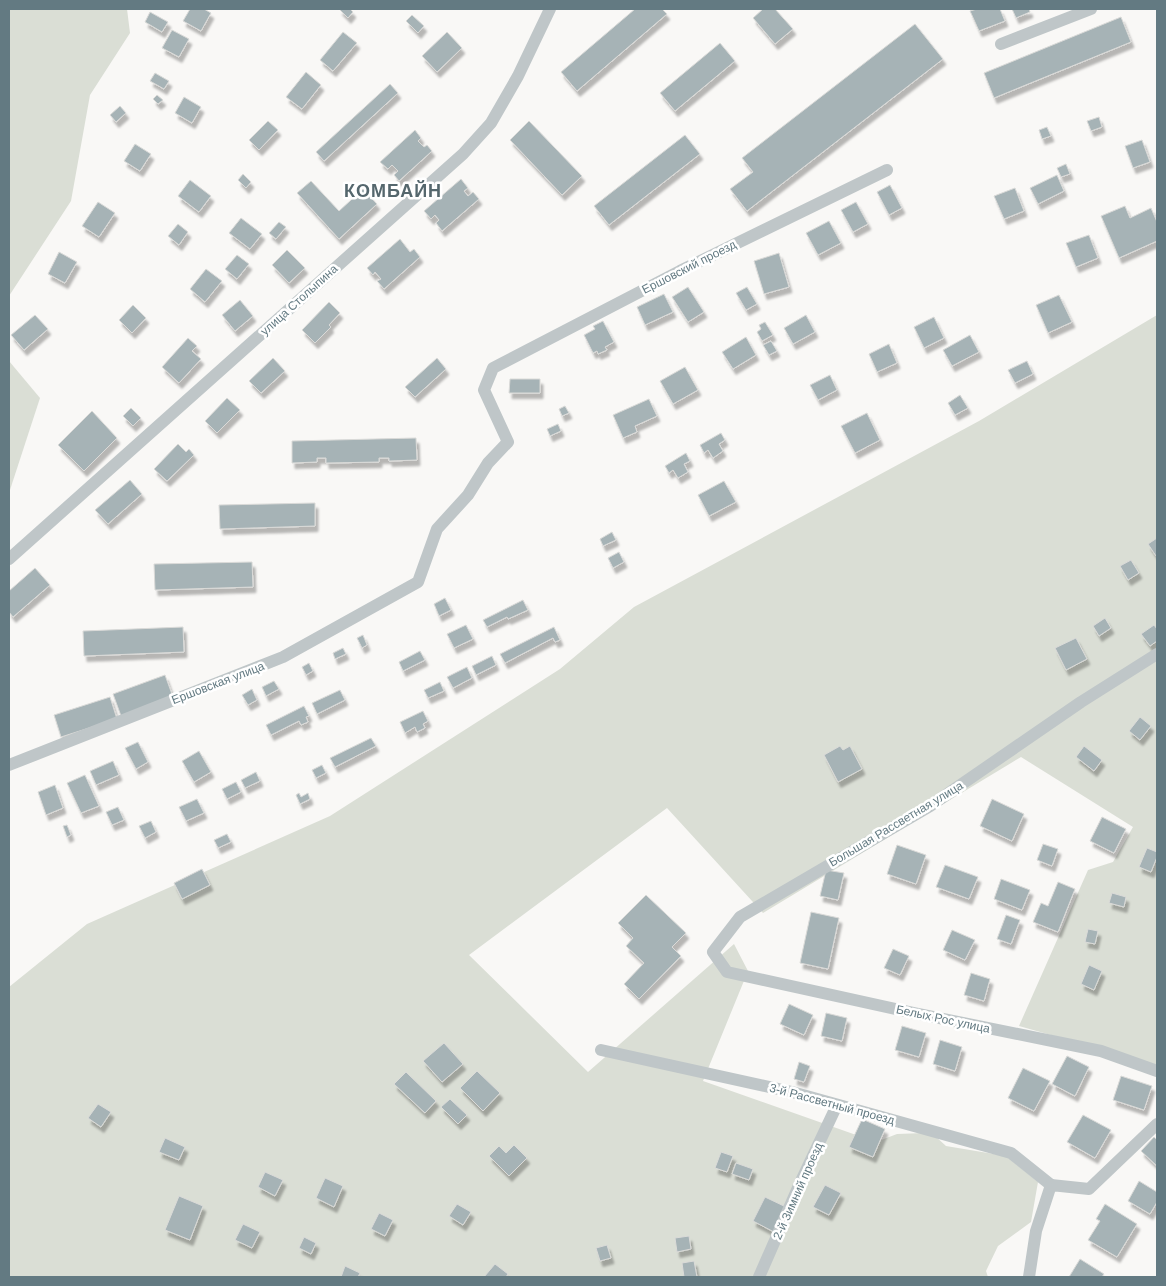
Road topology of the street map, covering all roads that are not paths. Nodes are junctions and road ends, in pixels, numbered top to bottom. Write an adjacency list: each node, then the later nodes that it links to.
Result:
1 (550, 9): 5 (street, улица Столыпина)
2 (1091, 9): 3 (street)
3 (1001, 44)
4 (887, 170): 6 (street, Ершовский проезд)
5 (9, 559)
6 (418, 582): 8 (street, Ершовская улица)
7 (1157, 654): 9 (street, Большая Рассветная улица)
8 (9, 765)
9 (727, 972): 11 (street, Белых Рос улица)
10 (601, 1050): 12 (street, 3-й Рассветный проезд)
11 (1157, 1071)
12 (838, 1105): 14 (street, 3-й Рассветный проезд); 15 (street, 2-й Зимний проезд)
13 (1157, 1124): 14 (street)
14 (1051, 1186): 16 (street)
15 (759, 1277)
16 (1029, 1277)

